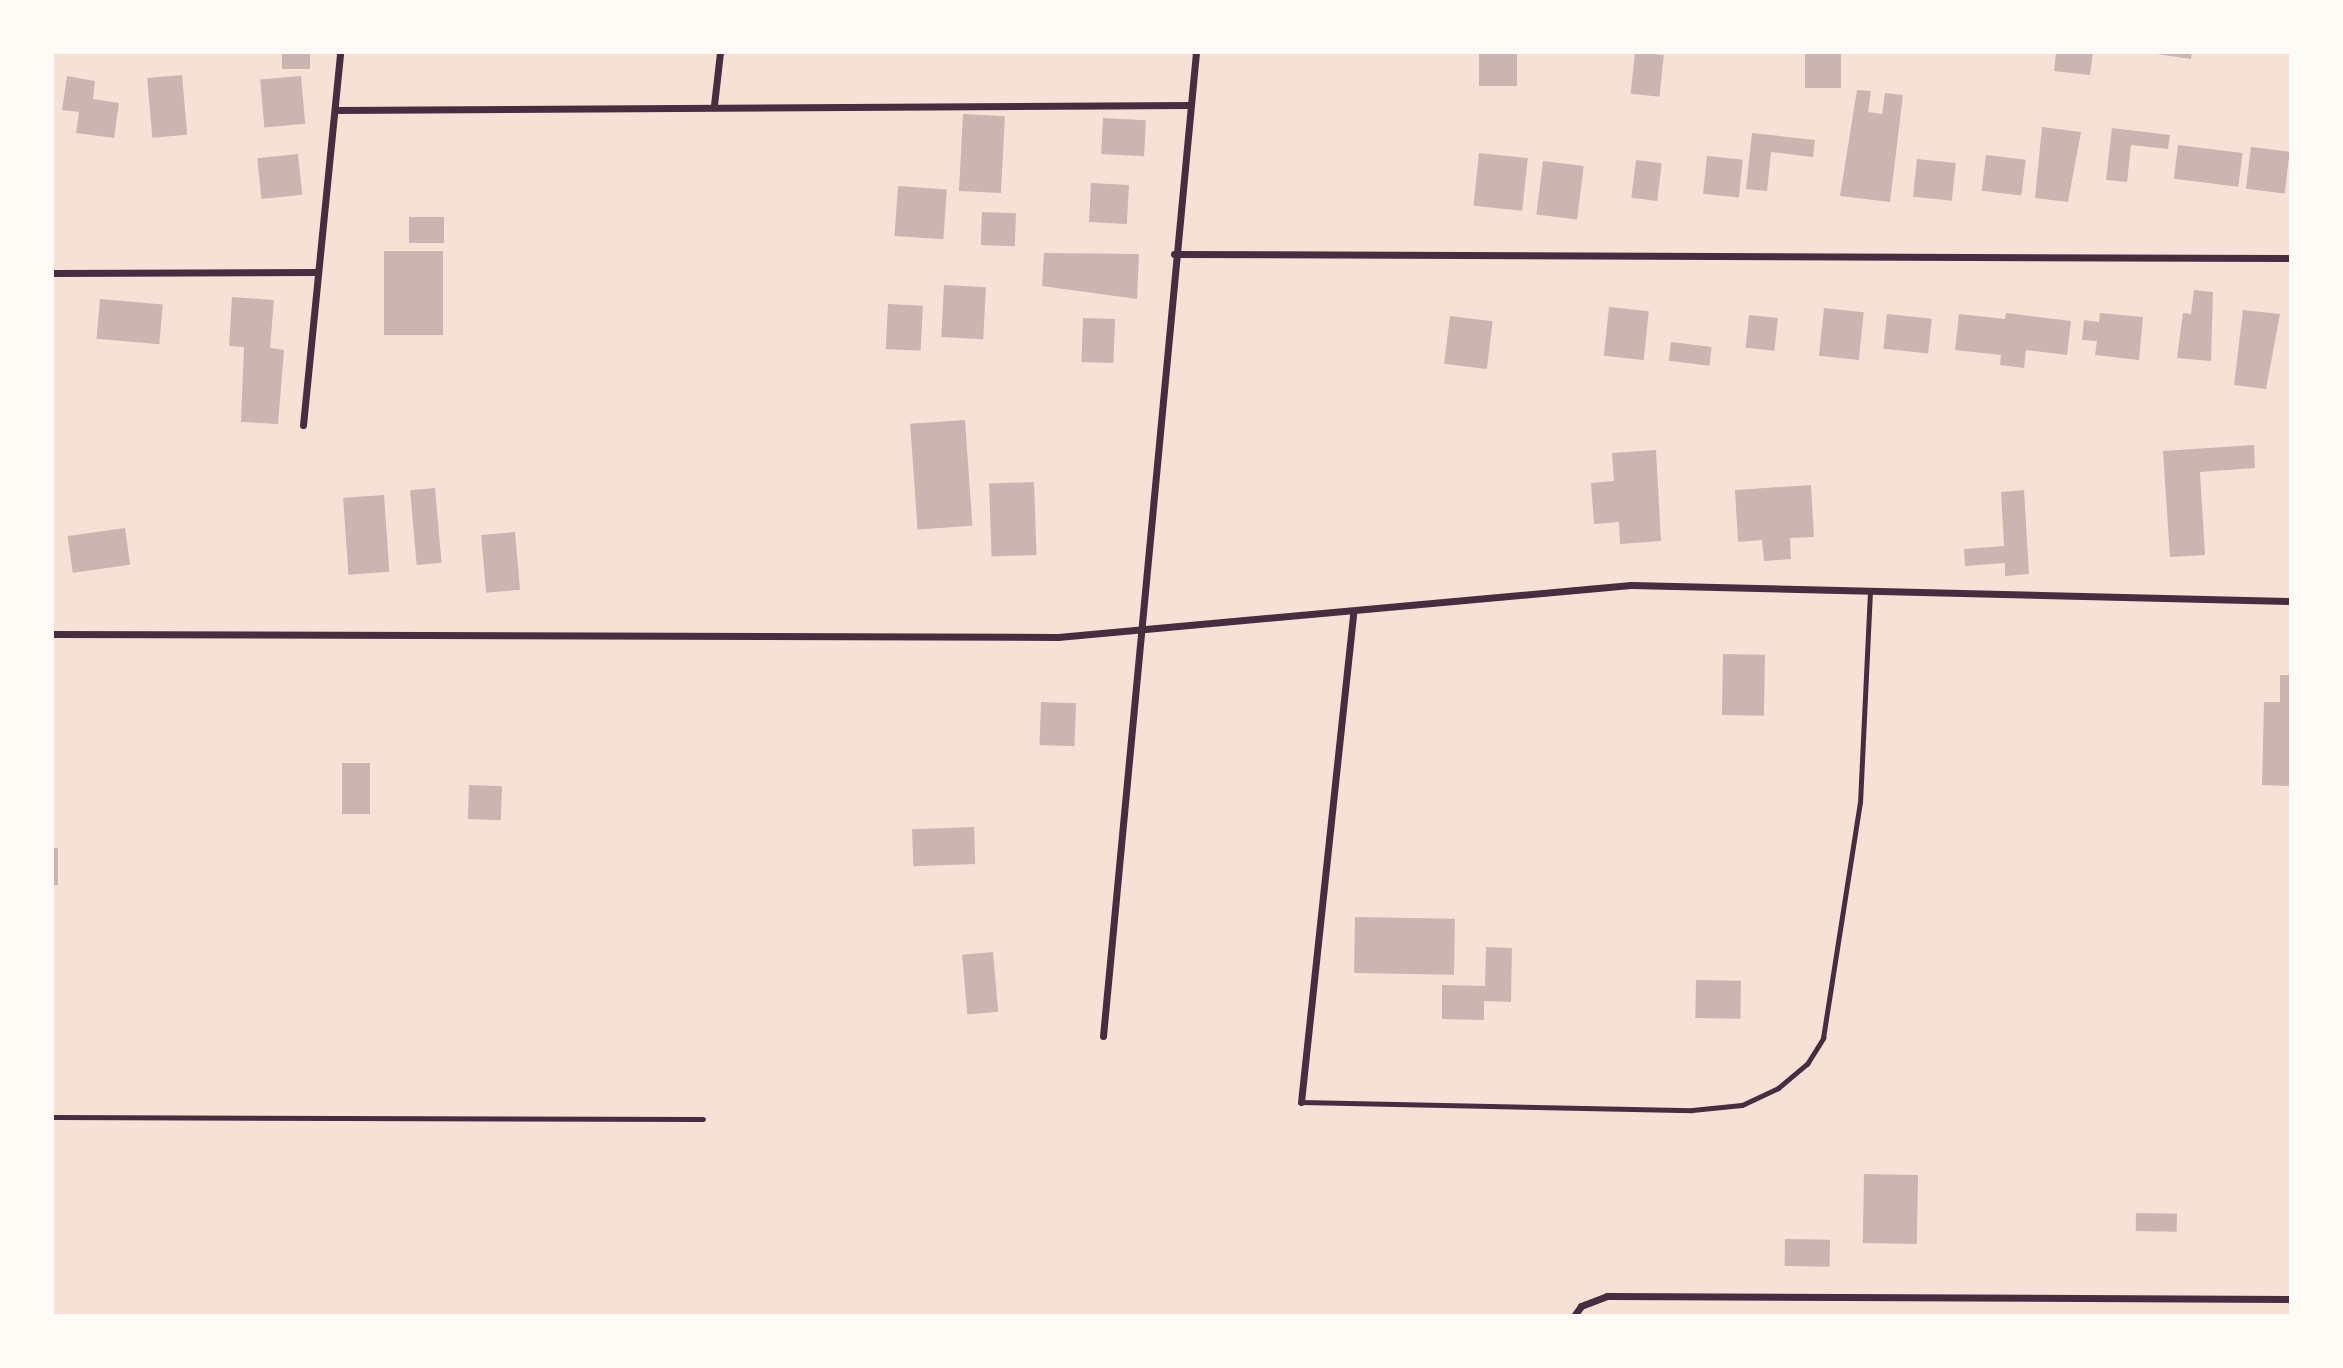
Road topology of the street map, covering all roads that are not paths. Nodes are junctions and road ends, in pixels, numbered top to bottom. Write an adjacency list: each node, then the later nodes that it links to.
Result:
1 (340, 52): 6 (street)
2 (720, 52): 4 (street)
3 (1196, 52): 5 (street)
4 (714, 105): 5 (street); 6 (street)
5 (1190, 105): 7 (street)
6 (337, 110): 9 (street)
7 (1174, 254): 8 (street); 15 (street)
8 (2291, 258)
9 (317, 272): 10 (street); 11 (street)
10 (52, 273)
11 (303, 425)
12 (1870, 591): 13 (street); 14 (street); 18 (lane)
13 (2291, 601)
14 (1353, 614): 15 (street); 18 (street)
15 (1139, 631): 16 (street); 17 (street)
16 (52, 634)
17 (1103, 1036)
18 (1301, 1102)
19 (52, 1117): 20 (lane)
20 (703, 1119)
21 (2291, 1299): 22 (street)
22 (1573, 1315)

